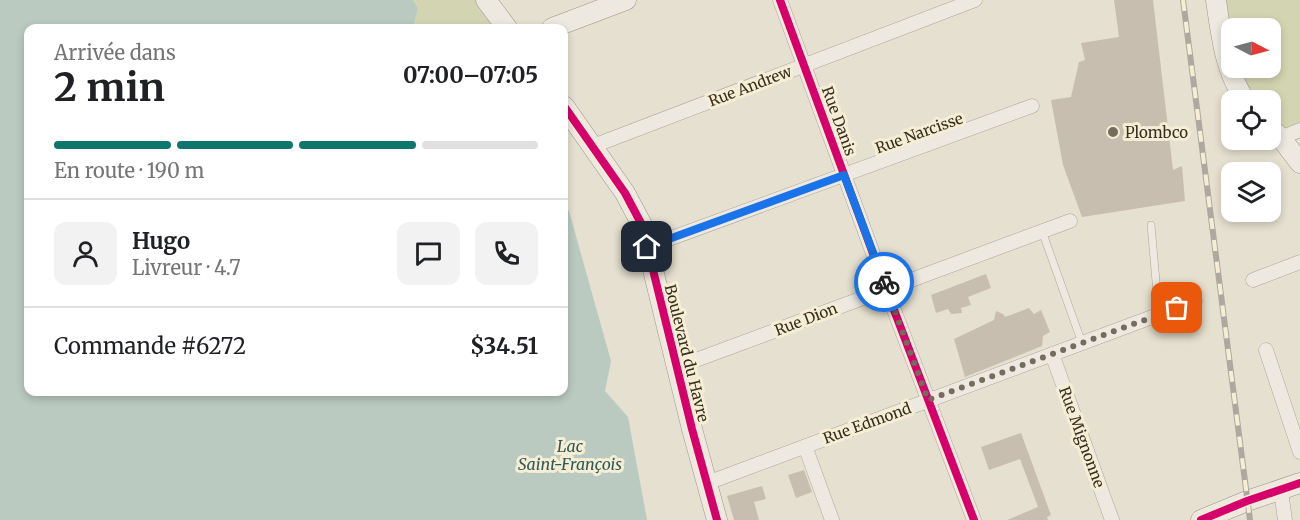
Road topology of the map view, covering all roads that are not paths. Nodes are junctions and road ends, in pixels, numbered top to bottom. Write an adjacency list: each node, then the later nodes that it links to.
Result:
1 (486, 0): 6 (street)
2 (626, 0): 7 (street)
3 (780, 0): 8 (street, Rue Danis)
4 (975, 0): 8 (street, Rue Andrew)
5 (1216, 0): 9 (street)
6 (504, 24)
7 (563, 24)
8 (804, 65): 15 (street, Rue Andrew); 17 (street, Rue Danis)
9 (1239, 90)
10 (1032, 106): 17 (street, Rue Narcisse)
11 (568, 112): 15 (street, Boulevard du Havre)
12 (1300, 130): 13 (street)
13 (1281, 132)
14 (1281, 139): 16 (street)
15 (593, 147): 21 (street, Boulevard du Havre)
16 (1300, 163)
17 (844, 175): 21 (street, Rue Narcisse); 24 (street, Rue Danis)
18 (1070, 221): 20 (street, Rue Dion)
19 (1151, 225): 26 (lane)
20 (1042, 231): 24 (street, Rue Dion); 27 (lane)
21 (647, 247): 30 (street, Boulevard du Havre)
22 (1300, 262): 23 (street)
23 (1253, 280)
24 (886, 289): 30 (street, Rue Dion); 31 (street, Rue Danis)
25 (1195, 302): 26 (street, Rue Edmond)
26 (1159, 315): 27 (street, Rue Edmond)
27 (1082, 343): 29 (street, Rue Edmond)
28 (1266, 350): 33 (street)
29 (1052, 354): 31 (street, Rue Edmond); 40 (street, Rue Mignonne)
30 (677, 367): 34 (street, Boulevard du Havre)
31 (928, 400): 32 (street, Rue Edmond); 39 (street, Rue Danis)
32 (805, 446): 34 (street, Rue Edmond); 38 (street)
33 (1300, 452)
34 (707, 483): 37 (street, Boulevard du Havre)
35 (1300, 483): 36 (street)
36 (1281, 490): 41 (street); 42 (street)
37 (717, 520)
38 (832, 520)
39 (974, 520)
40 (1112, 520)
41 (1201, 520)
42 (1285, 520)

